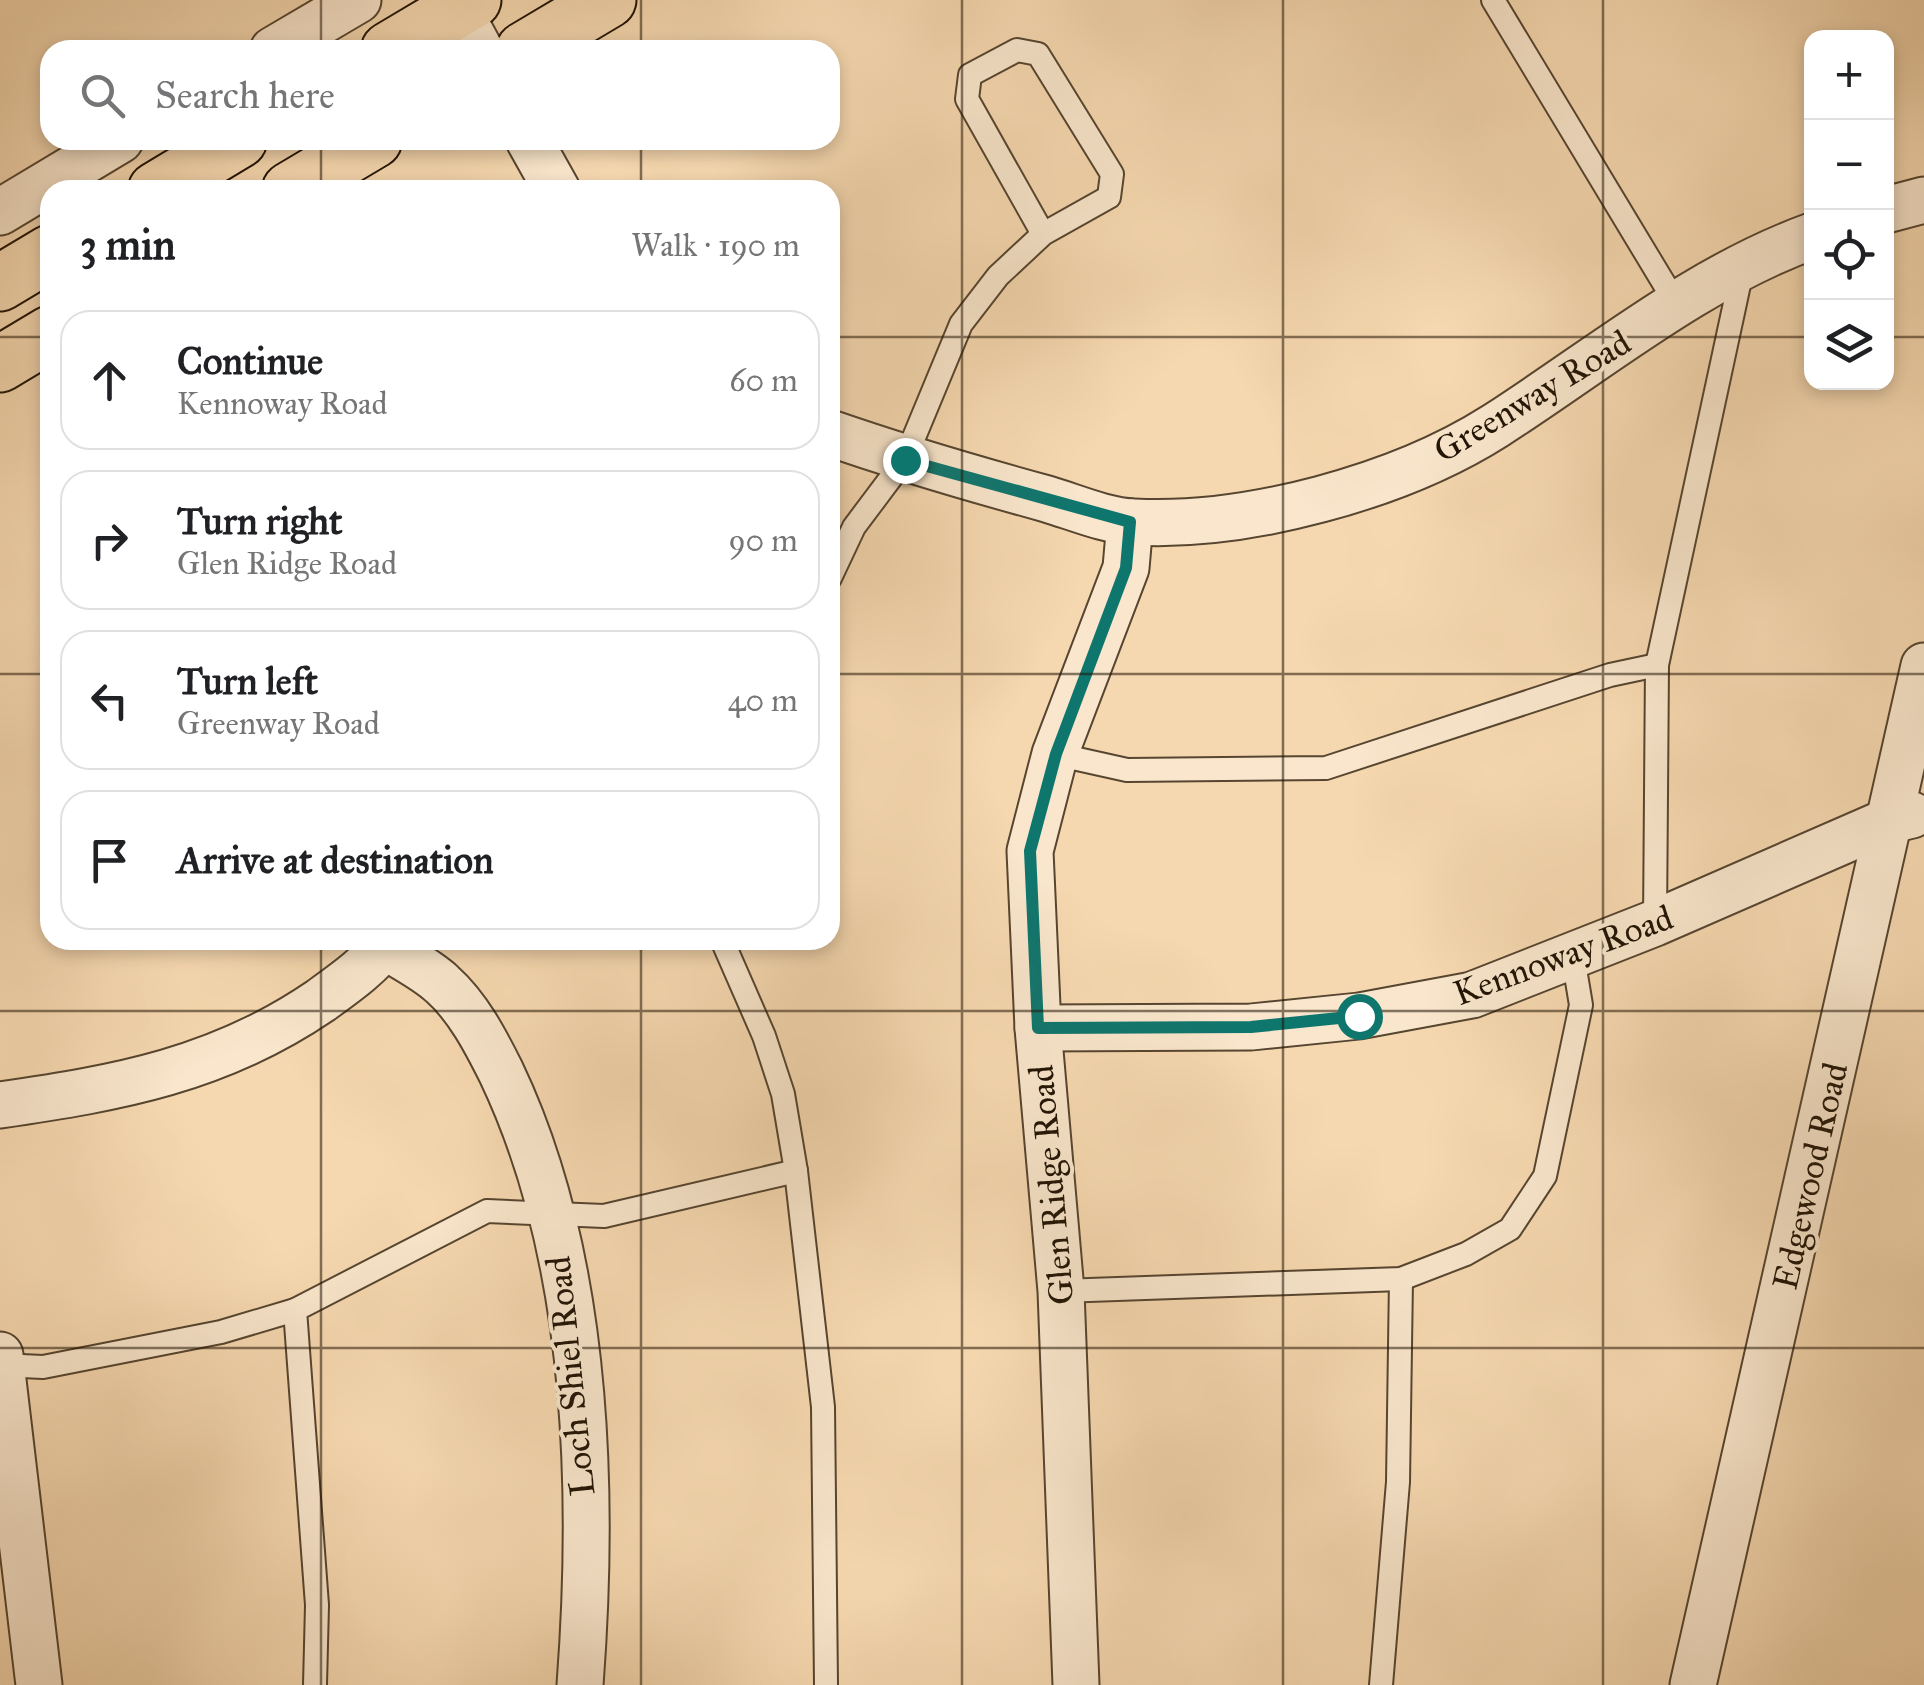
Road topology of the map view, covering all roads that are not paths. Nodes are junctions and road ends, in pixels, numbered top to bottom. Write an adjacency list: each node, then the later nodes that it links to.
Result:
1 (358, 0): 5 (street)
2 (608, 0): 7 (main road)
3 (1492, 0): 25 (lane)
4 (466, 15): 6 (main road)
5 (290, 40)
6 (411, 40)
7 (541, 40)
8 (103, 150): 12 (street)
9 (222, 150): 13 (main road)
10 (357, 150): 14 (main road)
11 (534, 150): 15 (street)
12 (53, 180)
13 (173, 180)
14 (307, 180)
15 (551, 180)
16 (40, 188): 19 (street)
17 (1924, 200): 18 (street)
18 (1894, 208)
19 (0, 212)
20 (1043, 234): 20 (lane); 29 (lane)
21 (1804, 239): 23 (street, Greenway Road)
22 (40, 260): 24 (main road)
23 (1743, 265): 25 (street, Greenway Road); 32 (lane)
24 (0, 284)
25 (1677, 305): 30 (street, Greenway Road)
26 (40, 340): 27 (main road)
27 (0, 364)
28 (840, 437): 29 (street, Greenway Road)
29 (905, 460): 30 (street, Greenway Road); 31 (lane)
30 (1130, 522): 34 (street, Glen Ridge Road)
31 (840, 557)
32 (1657, 665): 34 (lane); 36 (lane)
33 (1924, 666): 35 (street, Edgewood Road)
34 (1056, 754): 41 (street, Glen Ridge Road)
35 (1908, 816): 36 (street, Kennoway Road); 56 (street, Edgewood Road)
36 (1655, 924): 40 (street, Kennoway Road)
37 (380, 950): 42 (street)
38 (396, 950): 44 (street, Loch Shiel Road)
39 (726, 950): 43 (lane)
40 (1573, 957): 41 (street, Kennoway Road); 45 (lane)
41 (1038, 1028): 46 (street, Glen Ridge Road)
42 (0, 1104)
43 (796, 1172): 44 (lane); 53 (lane)
44 (551, 1212): 47 (lane); 52 (street, Loch Shiel Road)
45 (1401, 1279): 46 (lane); 55 (lane)
46 (1061, 1291): 54 (street, Glen Ridge Road)
47 (295, 1310): 49 (lane); 51 (lane)
48 (0, 1355): 49 (street)
49 (1, 1365): 50 (street)
50 (39, 1685)
51 (315, 1685)
52 (580, 1685)
53 (826, 1685)
54 (1076, 1685)
55 (1381, 1685)
56 (1693, 1685)

